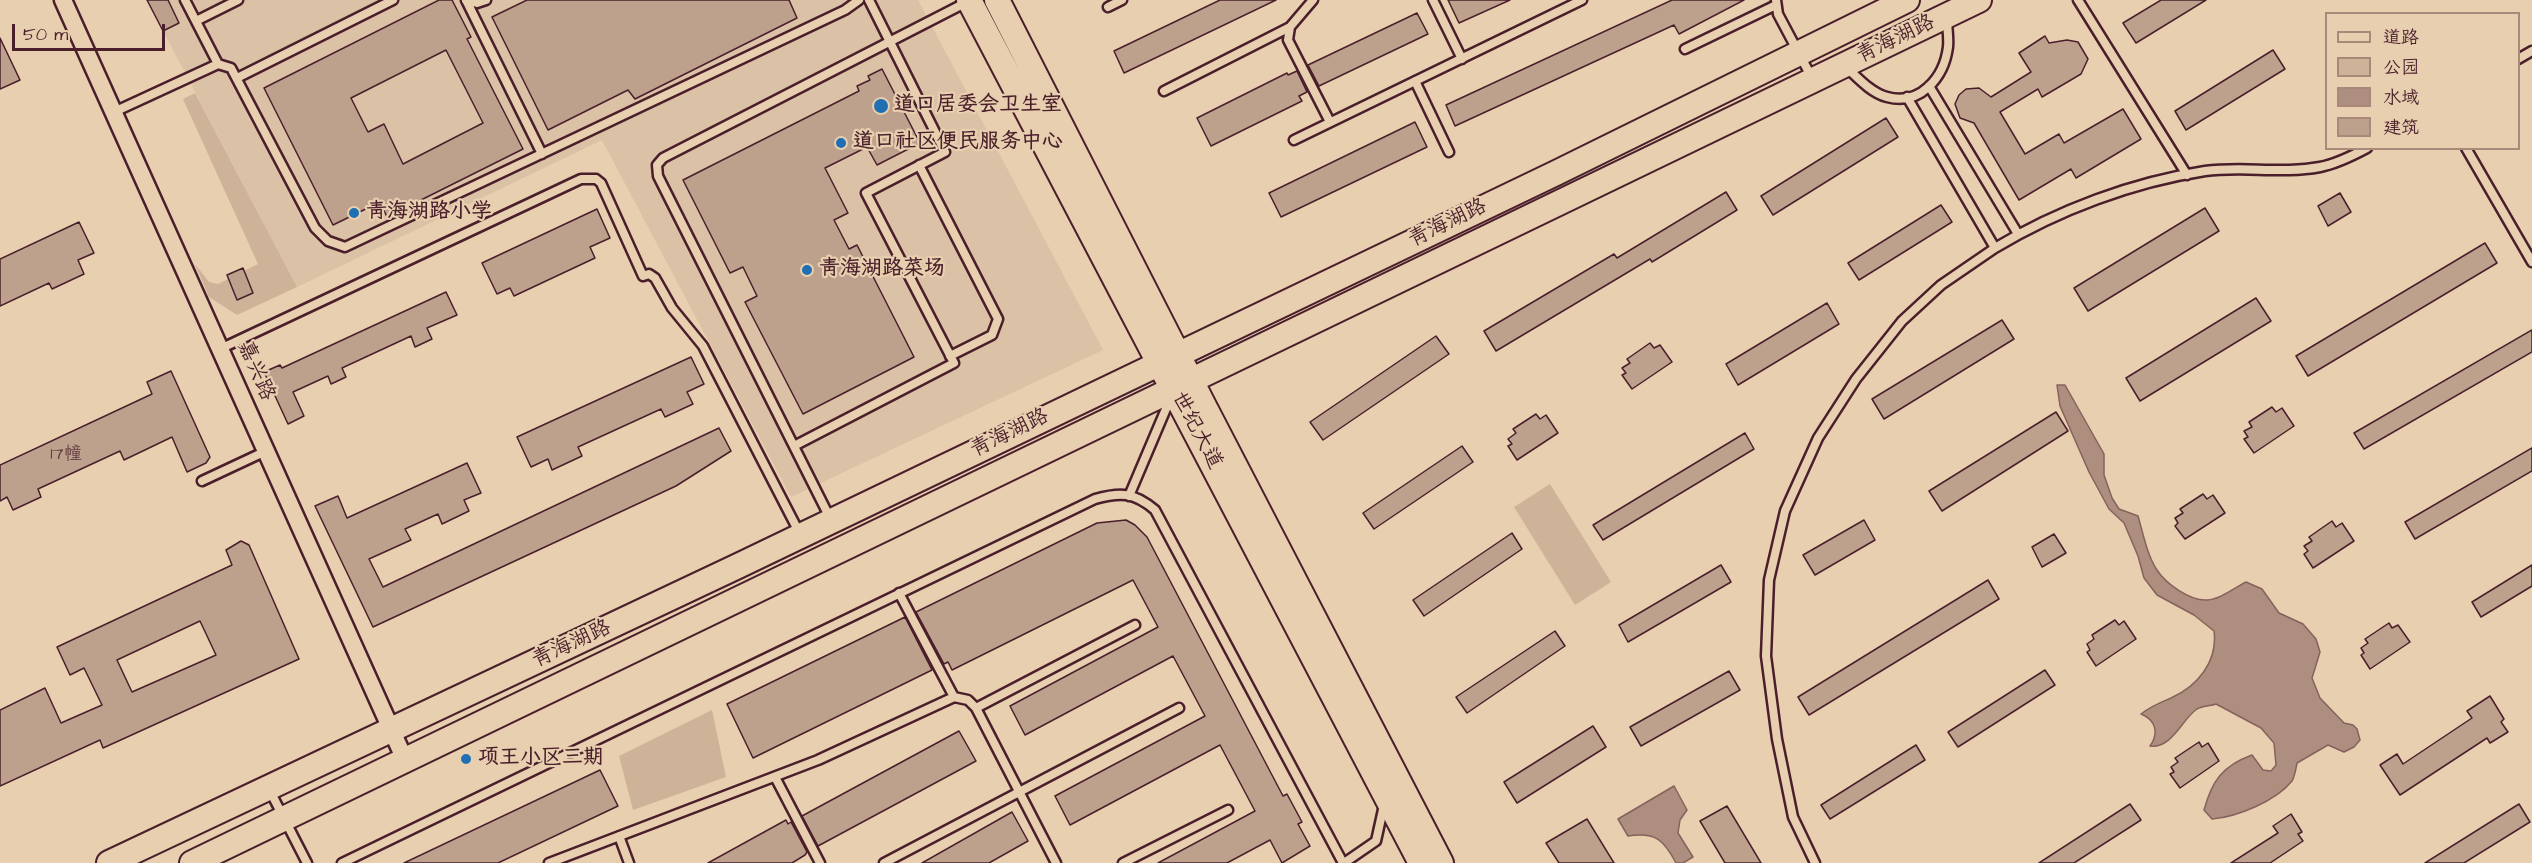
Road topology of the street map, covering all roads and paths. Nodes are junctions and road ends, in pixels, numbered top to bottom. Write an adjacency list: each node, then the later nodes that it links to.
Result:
1 (63, 0): 34 (street, 嘉兴路)
2 (185, 0): 20 (lane)
3 (238, 0): 20 (lane)
4 (393, 0): 28 (lane)
5 (466, 0): 6 (lane); 40 (lane)
6 (486, 0)
7 (859, 0): 40 (lane)
8 (869, 0): 22 (lane)
9 (997, 0): 48 (main road, 世纪大道)
10 (1122, 0): 19 (lane)
11 (1313, 0): 21 (lane)
12 (1433, 0): 25 (lane)
13 (1582, 0): 25 (lane)
14 (1907, 0): 24 (main road, 青海湖路)
15 (2078, 0): 42 (lane)
16 (969, 1): 22 (lane); 48 (main road, 世纪大道)
17 (1776, 2): 23 (lane); 24 (lane)
18 (1964, 5): 27 (main road, 青海湖路); 31 (lane)
19 (1108, 7)
20 (196, 21): 26 (lane)
21 (1290, 27): 32 (lane); 35 (lane)
22 (891, 41): 41 (lane); 50 (lane)
23 (1685, 49)
24 (1799, 53): 29 (lane); 48 (main road, 青海湖路)
25 (1462, 59): 30 (lane)
26 (218, 64): 28 (lane); 34 (lane)
27 (1844, 65): 29 (main road, 青海湖路); 33 (lane)
28 (237, 78): 40 (lane)
29 (1813, 80): 49 (main road, 青海湖路)
30 (1415, 81): 35 (lane); 39 (lane)
31 (1929, 86): 33 (lane); 43 (lane)
32 (1164, 91)
33 (1906, 97): 44 (lane)
34 (114, 112): 46 (street, 嘉兴路)
35 (1330, 122): 36 (lane)
36 (1294, 140)
37 (2363, 150): 42 (lane)
38 (2467, 150): 45 (lane)
39 (1449, 152)
40 (542, 154)
41 (919, 165): 47 (lane); 47 (lane)
42 (2187, 175): 43 (lane)
43 (2018, 234): 44 (lane)
44 (1995, 248): 83 (lane)
45 (2532, 262)
46 (220, 349): 51 (street, 嘉兴路); 55 (lane)
47 (950, 356): 50 (lane)
48 (1168, 358): 49 (main road, 世纪大道); 54 (main road, 青海湖路)
49 (1182, 385): 53 (lane); 62 (main road, 青海湖路); 66 (main road, 世纪大道); 82 (main road, 世纪大道)
50 (794, 446): 54 (lane)
51 (267, 451): 52 (lane); 61 (street, 嘉兴路)
52 (202, 481)
53 (1128, 496): 56 (lane); 80 (lane)
54 (832, 520): 55 (main road, 青海湖路)
55 (801, 536): 61 (main road, 青海湖路)
56 (899, 593): 58 (lane); 73 (lane)
57 (1135, 625): 59 (lane)
58 (954, 697): 59 (lane); 63 (lane)
59 (976, 708): 65 (lane)
60 (1179, 708): 65 (lane)
61 (392, 731): 62 (street, 嘉兴路); 64 (main road, 青海湖路)
62 (405, 760): 68 (main road, 青海湖路)
63 (776, 777): 69 (lane); 76 (lane)
64 (269, 789): 68 (lane); 70 (main road, 青海湖路)
65 (1020, 791): 77 (lane); 78 (lane)
66 (1386, 795): 80 (lane); 81 (main road, 世纪大道)
67 (1228, 810): 79 (lane)
68 (285, 819): 71 (main road, 青海湖路); 72 (lane)
69 (620, 836): 74 (lane); 75 (lane)
70 (110, 863)
71 (192, 863)
72 (307, 863)
73 (342, 863)
74 (549, 863)
75 (629, 863)
76 (820, 863)
77 (884, 863)
78 (1056, 863)
79 (1123, 863)
80 (1343, 863)
81 (1421, 863)
82 (1441, 863)
83 (1815, 863)

